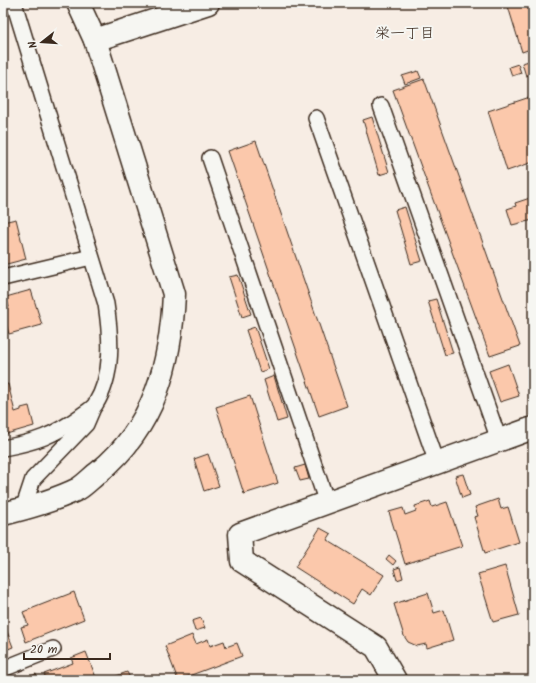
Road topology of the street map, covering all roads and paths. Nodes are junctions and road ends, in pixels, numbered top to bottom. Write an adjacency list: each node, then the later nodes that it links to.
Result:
1 (78, 3): 4 (street)
2 (208, 3): 4 (street)
3 (11, 8): 8 (lane)
4 (95, 40): 16 (street)
5 (381, 106): 12 (lane)
6 (316, 118): 14 (lane)
7 (210, 158): 15 (lane)
8 (91, 257): 9 (lane); 10 (lane)
9 (3, 278)
10 (94, 406): 13 (lane); 16 (lane)
11 (533, 428): 12 (street)
12 (500, 440): 14 (street)
13 (3, 448)
14 (438, 463): 15 (street)
15 (327, 503): 19 (street)
16 (13, 512)
17 (53, 649): 18 (lane)
18 (3, 669)
19 (395, 680)

